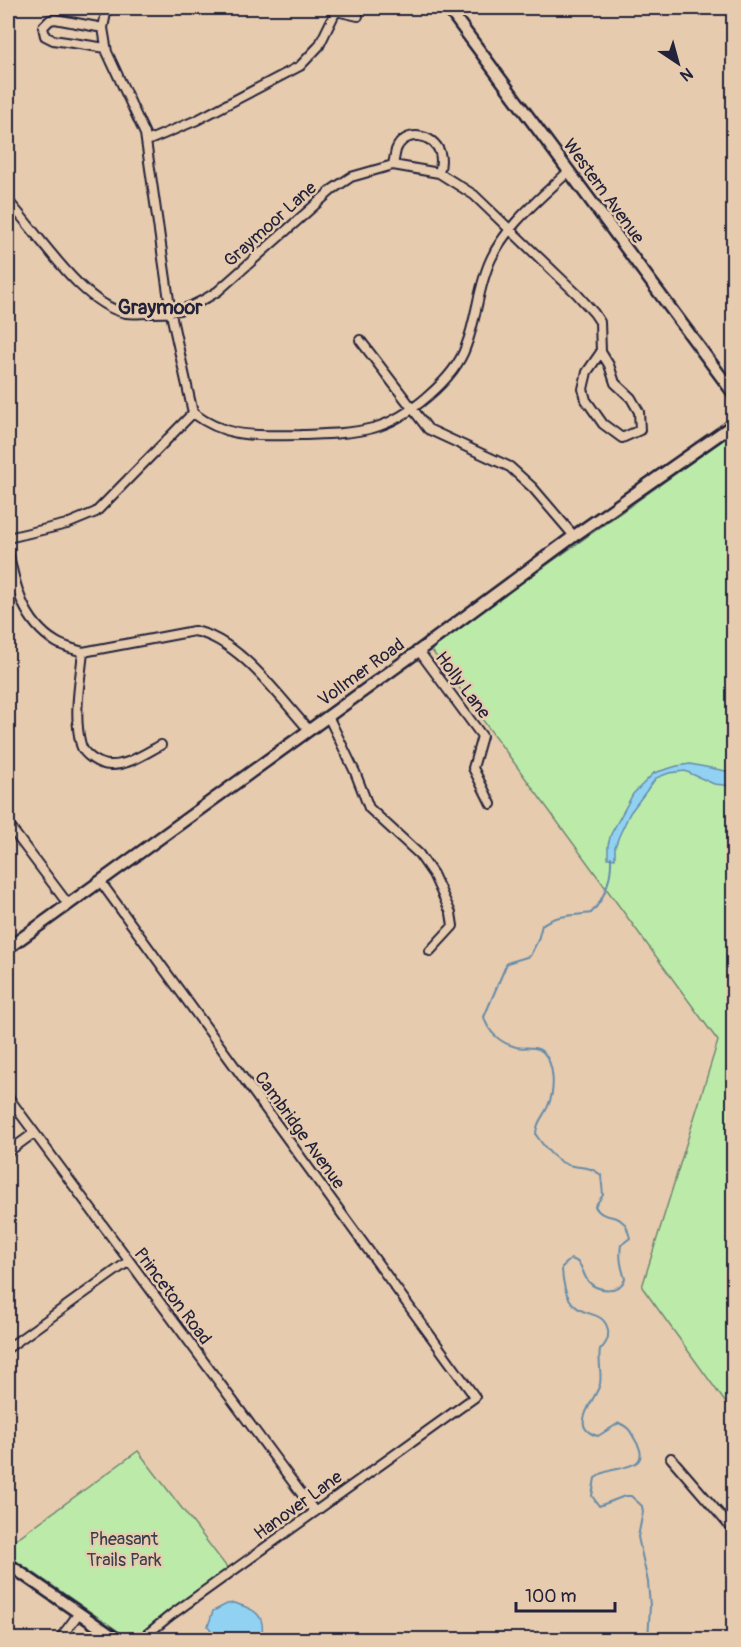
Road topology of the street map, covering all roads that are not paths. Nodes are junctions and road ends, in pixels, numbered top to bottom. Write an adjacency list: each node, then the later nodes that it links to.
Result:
1 (107, 8): 5 (street)
2 (448, 8): 9 (main road, Western Avenue)
3 (335, 10): 4 (street); 7 (street)
4 (358, 16)
5 (104, 28): 6 (street); 6 (street)
6 (106, 48): 7 (street)
7 (147, 141): 13 (street)
8 (393, 165): 10 (street, Graymoor Lane); 10 (street); 13 (street, Graymoor Lane)
9 (569, 171): 12 (street); 16 (main road, Western Avenue)
10 (439, 173): 12 (street, Graymoor Lane)
11 (8, 201): 13 (street, Graymoor Lane)
12 (509, 229): 15 (street, Graymoor Lane); 17 (street)
13 (171, 314): 18 (street)
14 (360, 340): 17 (street)
15 (601, 352): 15 (street, Graymoor Lane)
16 (734, 394)
17 (412, 408): 18 (street); 20 (street)
18 (193, 413): 21 (street)
19 (734, 424): 20 (main road, Vollmer Road)
20 (574, 536): 23 (main road, Vollmer Road)
21 (8, 538)
22 (8, 550): 24 (street)
23 (419, 651): 25 (main road, Vollmer Road); 28 (street, Holly Lane)
24 (83, 652): 26 (street); 27 (street)
25 (328, 716): 26 (main road, Vollmer Road); 33 (street)
26 (309, 730): 30 (main road, Vollmer Road)
27 (161, 745)
28 (491, 804)
29 (8, 824): 31 (street)
30 (100, 881): 31 (main road, Vollmer Road); 39 (street, Cambridge Avenue)
31 (68, 904): 32 (main road, Vollmer Road)
32 (8, 948)
33 (430, 951)
34 (8, 1097): 35 (street, Princeton Road)
35 (34, 1133): 36 (street); 37 (street, Princeton Road)
36 (8, 1152)
37 (129, 1261): 38 (street); 41 (street, Princeton Road)
38 (8, 1348)
39 (476, 1397): 41 (street, Hanover Lane)
40 (671, 1458): 42 (street)
41 (315, 1512): 47 (street, Hanover Lane)
42 (734, 1531)
43 (8, 1564): 44 (main road)
44 (79, 1613): 45 (street); 46 (main road)
45 (58, 1640)
46 (118, 1640)
47 (140, 1640)

